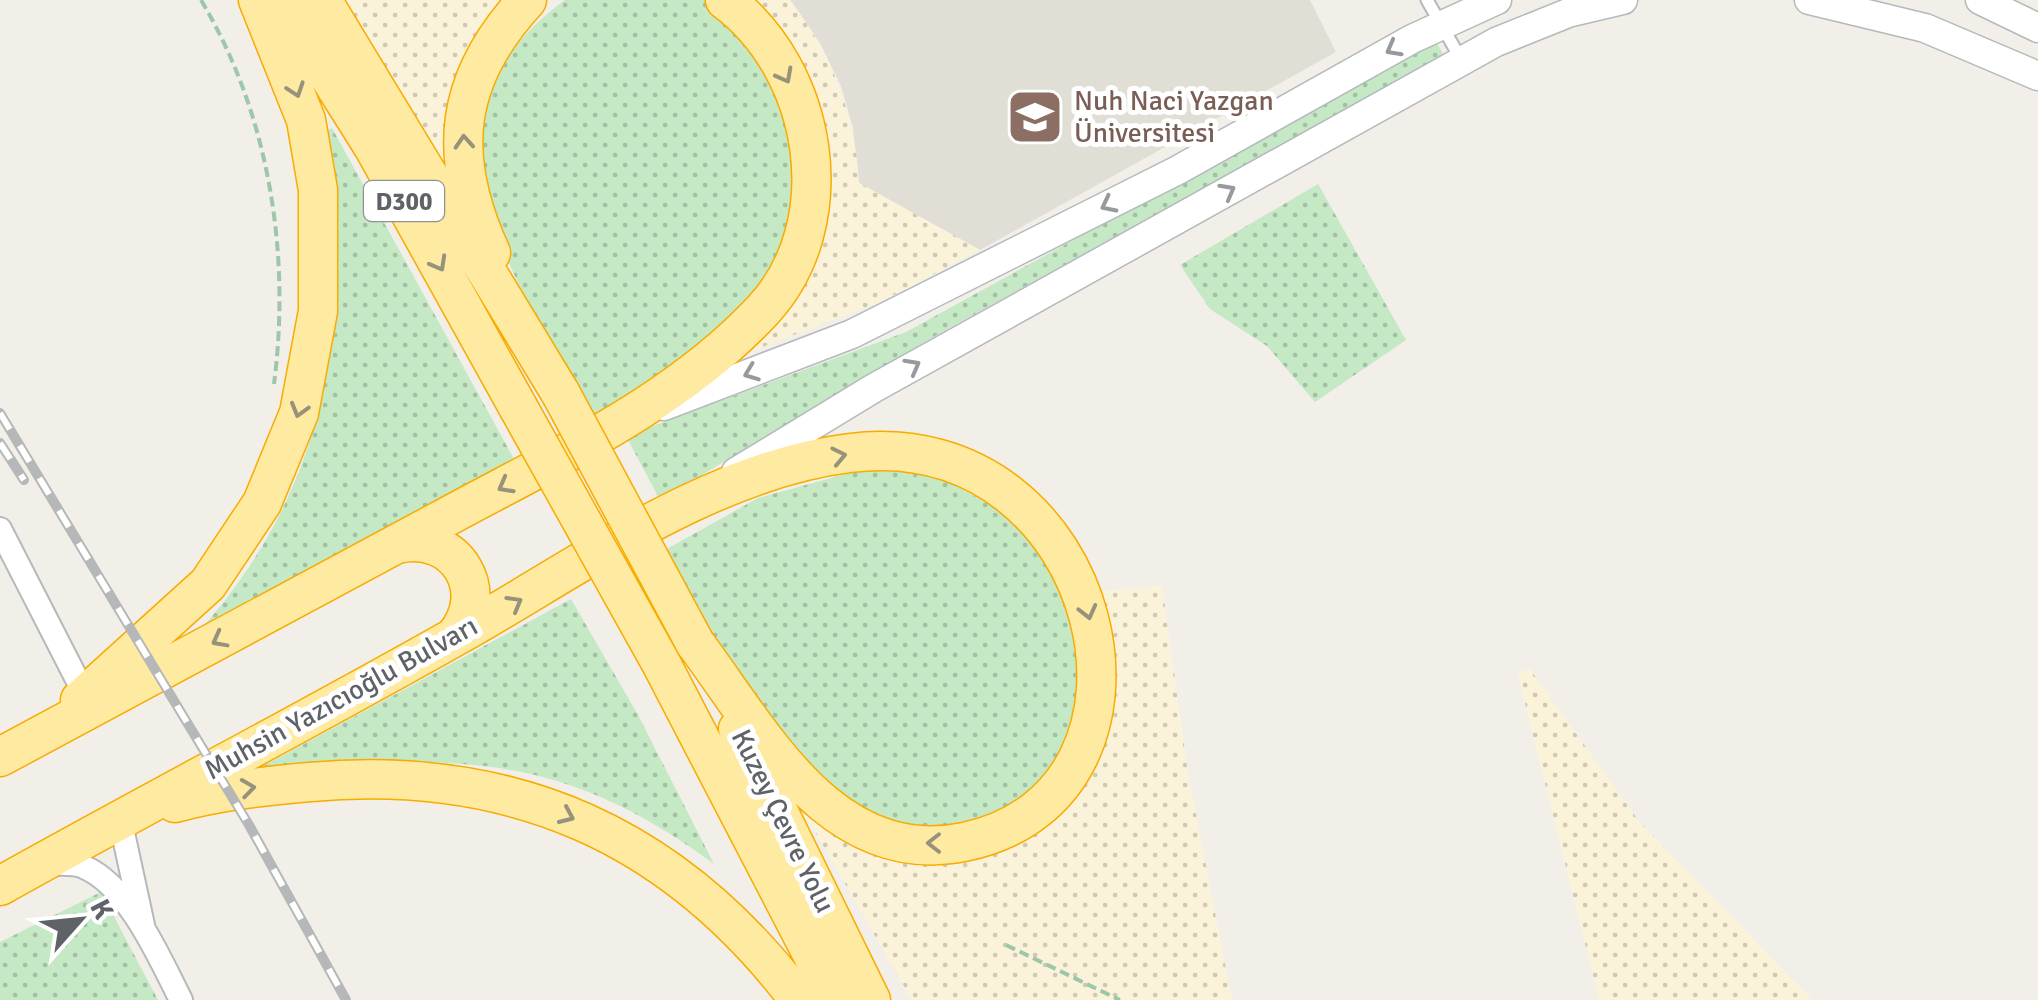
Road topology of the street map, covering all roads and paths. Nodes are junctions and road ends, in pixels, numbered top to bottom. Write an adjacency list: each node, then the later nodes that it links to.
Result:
1 (201, 0): 16 (path)
2 (258, 0): 24 (highway, one-way to 24)
3 (281, 0): 34 (highway, Kuzey Çevre Yolu / D300, one-way to 34, bridge)
4 (322, 0): 17 (highway, D300)
5 (527, 0): 17 (highway, one-way to 5)
6 (725, 0): 18 (highway, one-way to 18)
7 (1622, 0): 13 (street)
8 (1810, 0): 15 (street)
9 (1980, 0): 12 (street)
10 (1485, 2): 11 (street); 13 (lane)
11 (1434, 12): 14 (lane); 18 (street, one-way to 18)
12 (2038, 28)
13 (1496, 42): 14 (street)
14 (1462, 61): 19 (street, one-way to 14)
15 (2038, 76)
16 (272, 393)
17 (561, 394): 23 (highway, D300, bridge)
18 (621, 422): 21 (highway, one-way to 21)
19 (680, 507): 22 (highway, Muhsin Yazıcıoğlu Bulvarı, one-way to 19); 23 (highway, Muhsin Yazıcıoğlu Bulvarı, one-way to 23)
20 (0, 529): 24 (street)
21 (397, 544): 22 (highway); 25 (highway, one-way to 25)
22 (454, 638): 27 (highway, Muhsin Yazıcıoğlu Bulvarı)
23 (696, 643): 35 (highway, Kuzey Çevre Yolu / D300)
24 (85, 695): 25 (highway)
25 (44, 734): 26 (highway)
26 (0, 757)
27 (120, 819): 28 (highway, Muhsin Yazıcıoğlu Bulvarı); 30 (street); 33 (highway, one-way to 33)
28 (40, 864): 29 (highway, Muhsin Yazıcıoğlu Bulvarı); 30 (street)
29 (0, 886)
30 (144, 928): 32 (street)
31 (1006, 945): 36 (path)
32 (180, 1000)
33 (799, 1000)
34 (836, 1000)
35 (871, 1000)
36 (1120, 1000)

